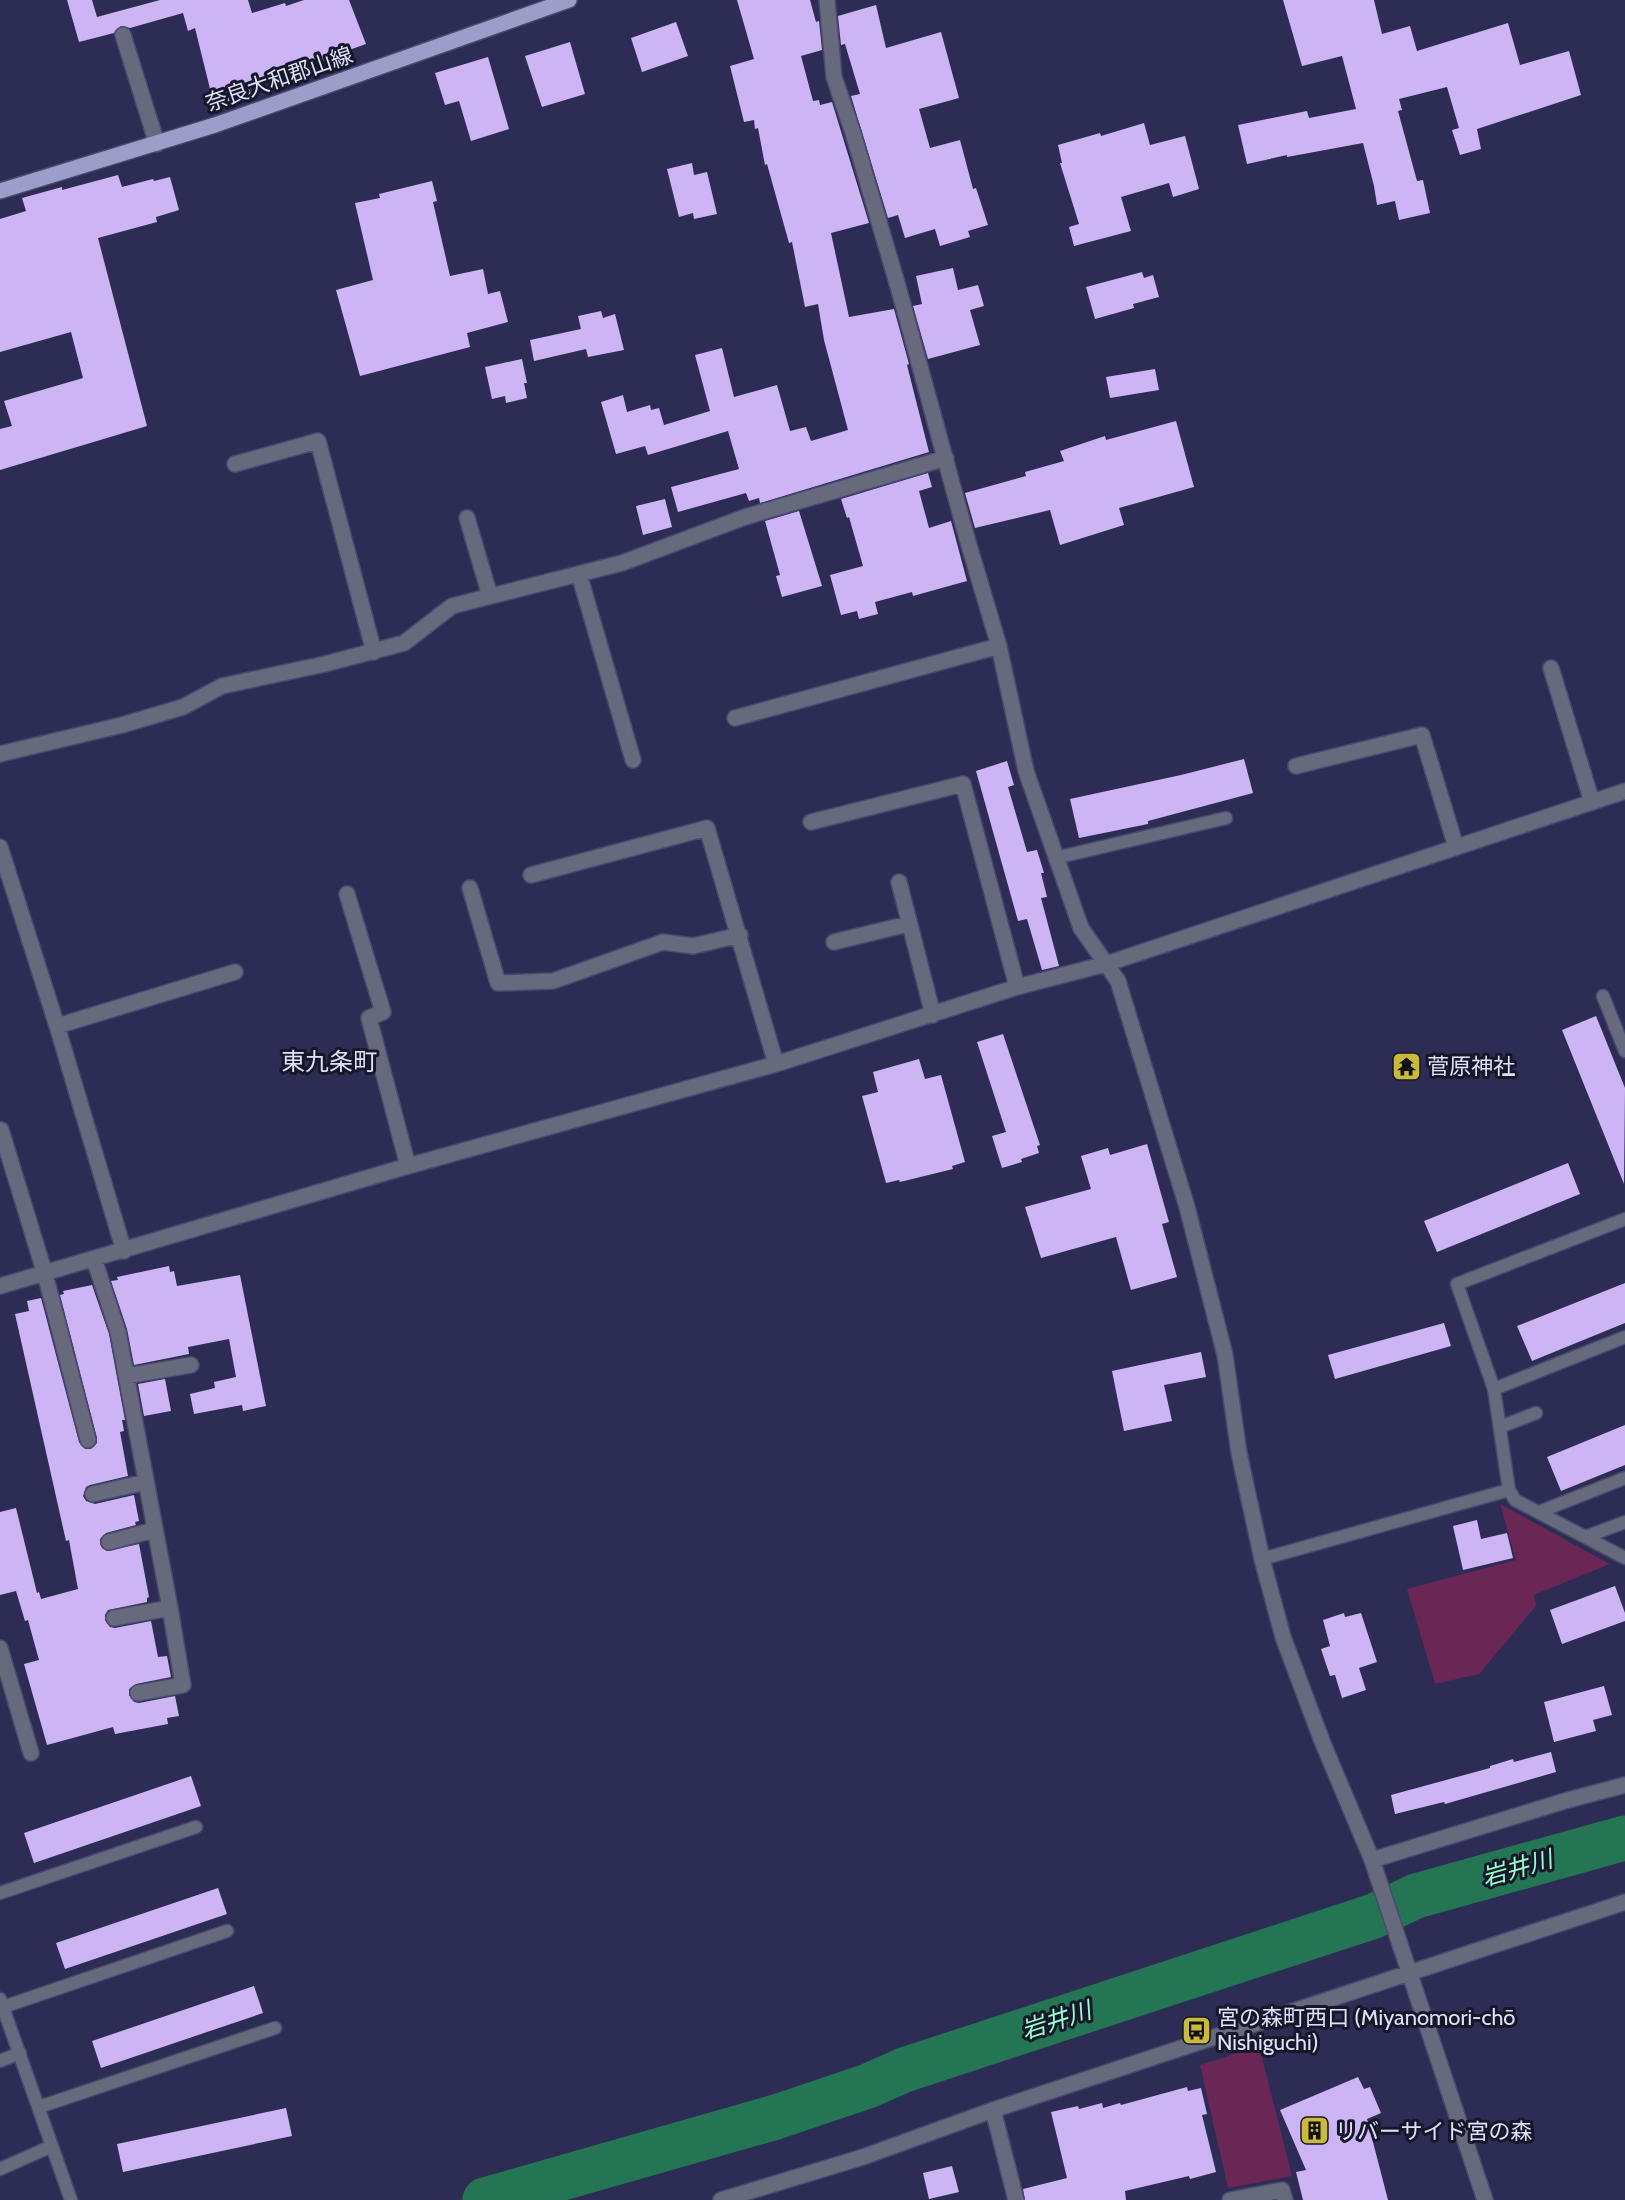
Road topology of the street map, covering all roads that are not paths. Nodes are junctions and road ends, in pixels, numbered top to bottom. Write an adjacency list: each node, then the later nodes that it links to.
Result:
1 (569, 0): 4 (main road, 奈良大和郡山線)
2 (827, 0): 6 (street)
3 (123, 35): 4 (street)
4 (157, 144): 5 (main road, 奈良大和郡山線)
5 (0, 191)
6 (946, 458): 9 (street); 11 (street)
7 (235, 465): 12 (street)
8 (467, 518): 10 (street)
9 (579, 574): 10 (street); 16 (street)
10 (490, 596): 12 (street)
11 (999, 646): 14 (street); 24 (street)
12 (374, 652): 15 (street)
13 (1551, 668): 19 (street)
14 (735, 718)
15 (0, 754)
16 (633, 760)
17 (1296, 766): 23 (street)
18 (1625, 791): 19 (street)
19 (1592, 802): 23 (street)
20 (1226, 818): 24 (lane)
21 (811, 822): 34 (street)
22 (0, 847): 37 (street)
23 (1456, 847): 32 (street)
24 (1055, 858): 32 (street)
25 (531, 875): 30 (street)
26 (898, 882): 29 (street)
27 (470, 888): 30 (street)
28 (347, 894): 41 (street)
29 (908, 924): 31 (street); 36 (street)
30 (740, 935): 39 (street)
31 (834, 942)
32 (1106, 964): 34 (street); 64 (street)
33 (235, 972): 37 (street)
34 (1017, 987): 36 (street)
35 (1603, 996): 38 (lane)
36 (933, 1015): 39 (street)
37 (57, 1026): 43 (street)
38 (1625, 1051)
39 (776, 1064): 41 (street)
40 (1, 1130): 45 (street)
41 (408, 1166): 43 (street)
42 (1625, 1219): 50 (lane)
43 (124, 1251): 44 (street)
44 (94, 1259): 45 (street); 49 (street)
45 (45, 1274): 46 (street); 53 (street)
46 (0, 1286)
47 (1625, 1336): 50 (lane)
48 (191, 1365): 49 (street)
49 (126, 1376): 55 (street)
50 (1494, 1389): 52 (lane)
51 (1536, 1413): 52 (lane)
52 (1500, 1427): 56 (lane)
53 (88, 1440)
54 (1625, 1478): 58 (lane)
55 (146, 1482): 57 (street); 60 (street)
56 (1509, 1490): 58 (lane); 64 (lane)
57 (93, 1494)
58 (1539, 1512): 61 (lane)
59 (1625, 1522): 61 (lane)
60 (154, 1530): 62 (street); 65 (street)
61 (1586, 1537): 63 (lane)
62 (109, 1542)
63 (1625, 1558)
64 (1262, 1559): 72 (street)
65 (170, 1608): 66 (street); 68 (street)
66 (114, 1618)
67 (0, 1648): 69 (street)
68 (138, 1693)
69 (31, 1753)
70 (1625, 1785): 72 (street)
71 (196, 1827): 73 (lane)
72 (1374, 1867): 76 (street)
73 (0, 1893)
74 (1625, 1902): 76 (street)
75 (227, 1931): 77 (lane)
76 (1410, 1972): 82 (street); 90 (street)
77 (2, 2003): 79 (lane)
78 (275, 2028): 81 (lane)
79 (20, 2053): 80 (lane); 81 (lane)
80 (0, 2061)
81 (39, 2107): 83 (lane)
82 (993, 2110): 86 (street); 87 (street)
83 (52, 2146): 84 (lane); 85 (lane)
84 (0, 2169)
85 (71, 2200)
86 (721, 2200)
87 (1016, 2200)
88 (1230, 2200): 89 (street)
89 (1285, 2200)
90 (1485, 2200)

